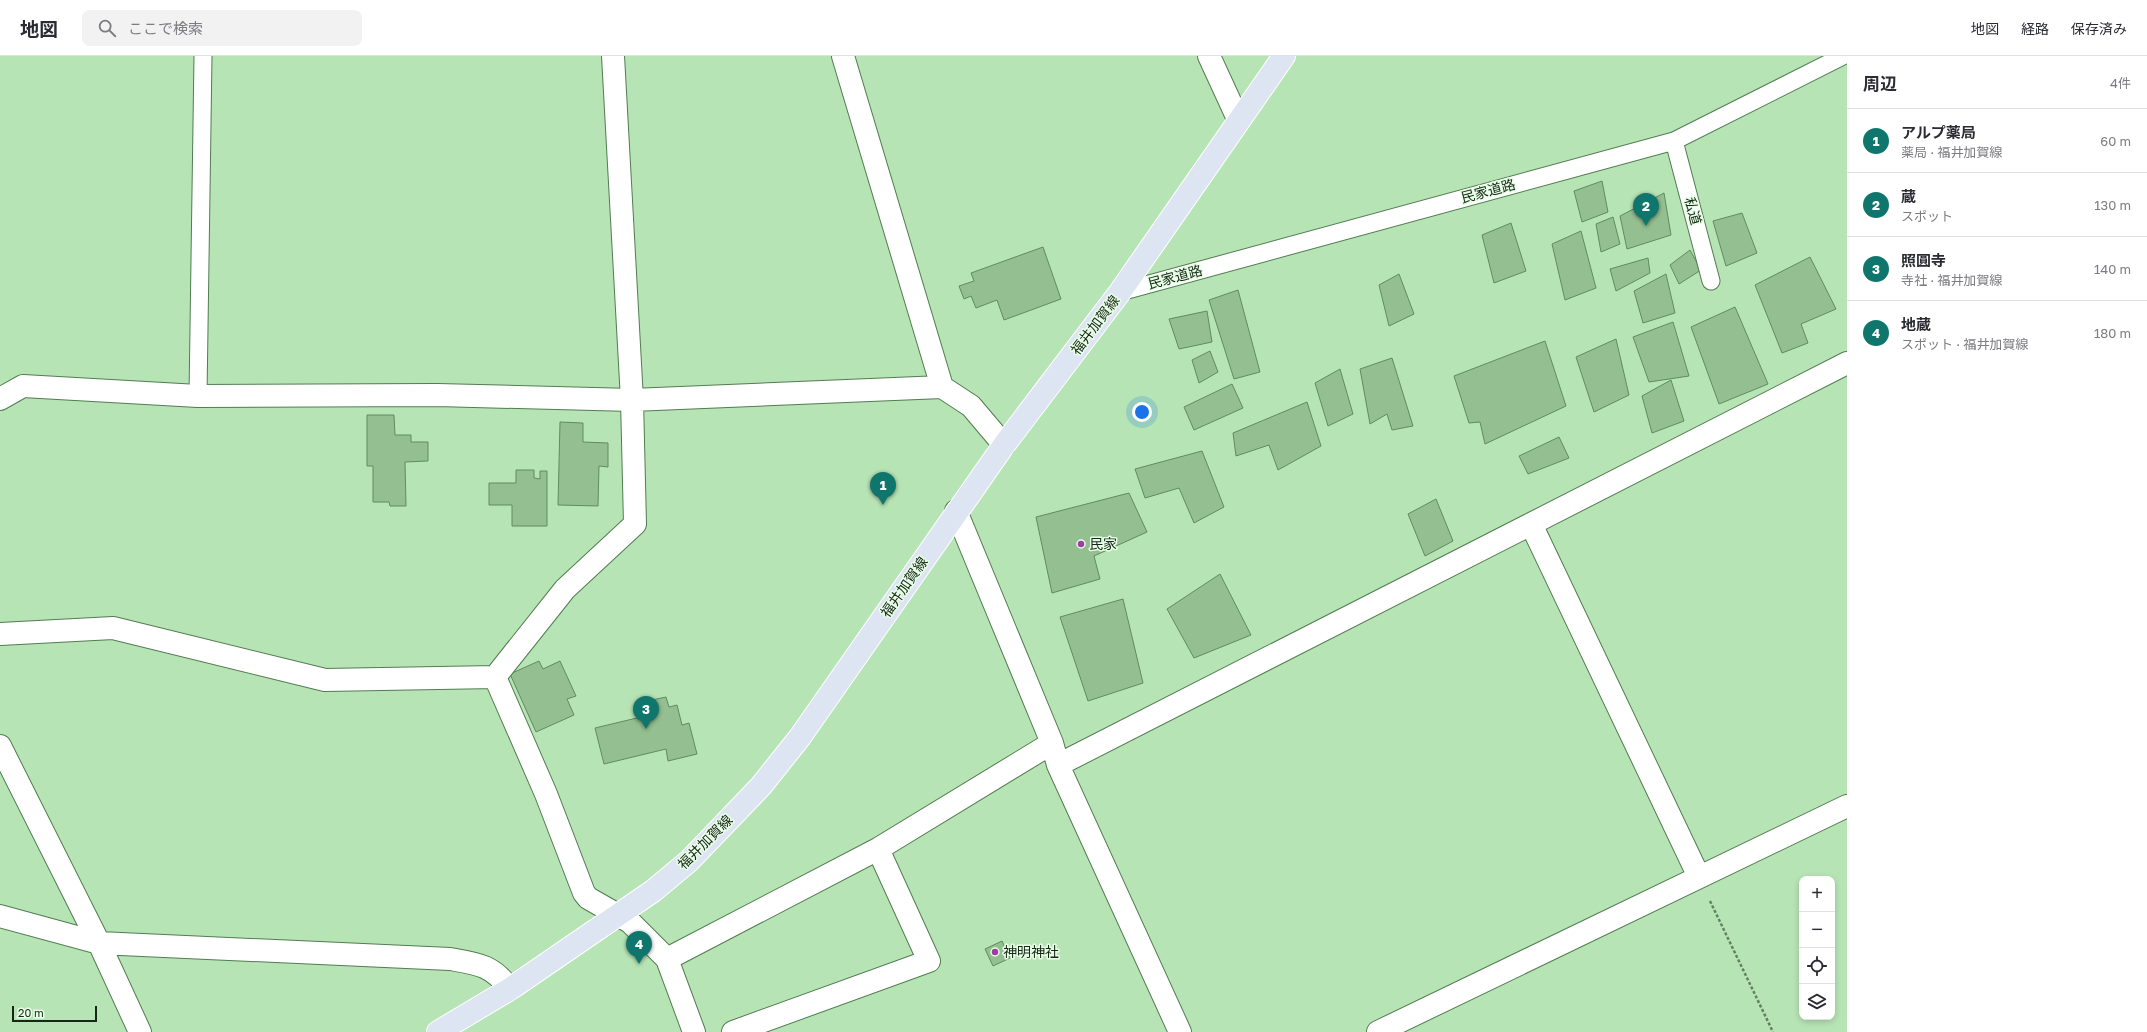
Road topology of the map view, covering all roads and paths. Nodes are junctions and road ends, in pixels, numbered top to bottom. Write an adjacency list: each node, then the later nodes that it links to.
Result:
1 (203, 56): 13 (lane)
2 (613, 56): 15 (street)
3 (843, 56): 12 (street)
4 (1209, 56): 7 (street)
5 (1284, 56): 7 (main road, 福井加賀線)
6 (1842, 56): 8 (lane, 民家道路)
7 (1238, 119): 10 (main road, 福井加賀線)
8 (1674, 141): 9 (lane, 私道); 10 (lane, 民家道路)
9 (1711, 281)
10 (1120, 292): 16 (main road, 福井加賀線)
11 (1847, 363): 18 (street)
12 (942, 387): 15 (street); 16 (street)
13 (198, 396): 14 (street); 15 (street)
14 (0, 399)
15 (632, 400): 20 (street)
16 (1004, 445): 17 (main road, 福井加賀線)
17 (956, 511): 21 (street); 27 (main road, 福井加賀線)
18 (1531, 524): 23 (street); 26 (street)
19 (0, 634): 20 (street)
20 (495, 677): 27 (street)
21 (1052, 743): 23 (street); 25 (street)
22 (0, 746): 29 (street)
23 (1058, 765): 36 (street)
24 (1847, 806): 26 (street)
25 (878, 848): 30 (street); 35 (street)
26 (1699, 877): 37 (street); 38 (path)
27 (620, 915): 30 (street); 31 (main road, 福井加賀線)
28 (0, 916): 29 (street)
29 (99, 943): 31 (street); 32 (street)
30 (667, 959): 34 (street)
31 (510, 989): 33 (main road, 福井加賀線)
32 (140, 1032)
33 (438, 1032)
34 (694, 1032)
35 (733, 1032)
36 (1180, 1032)
37 (1378, 1032)
38 (1773, 1032)

